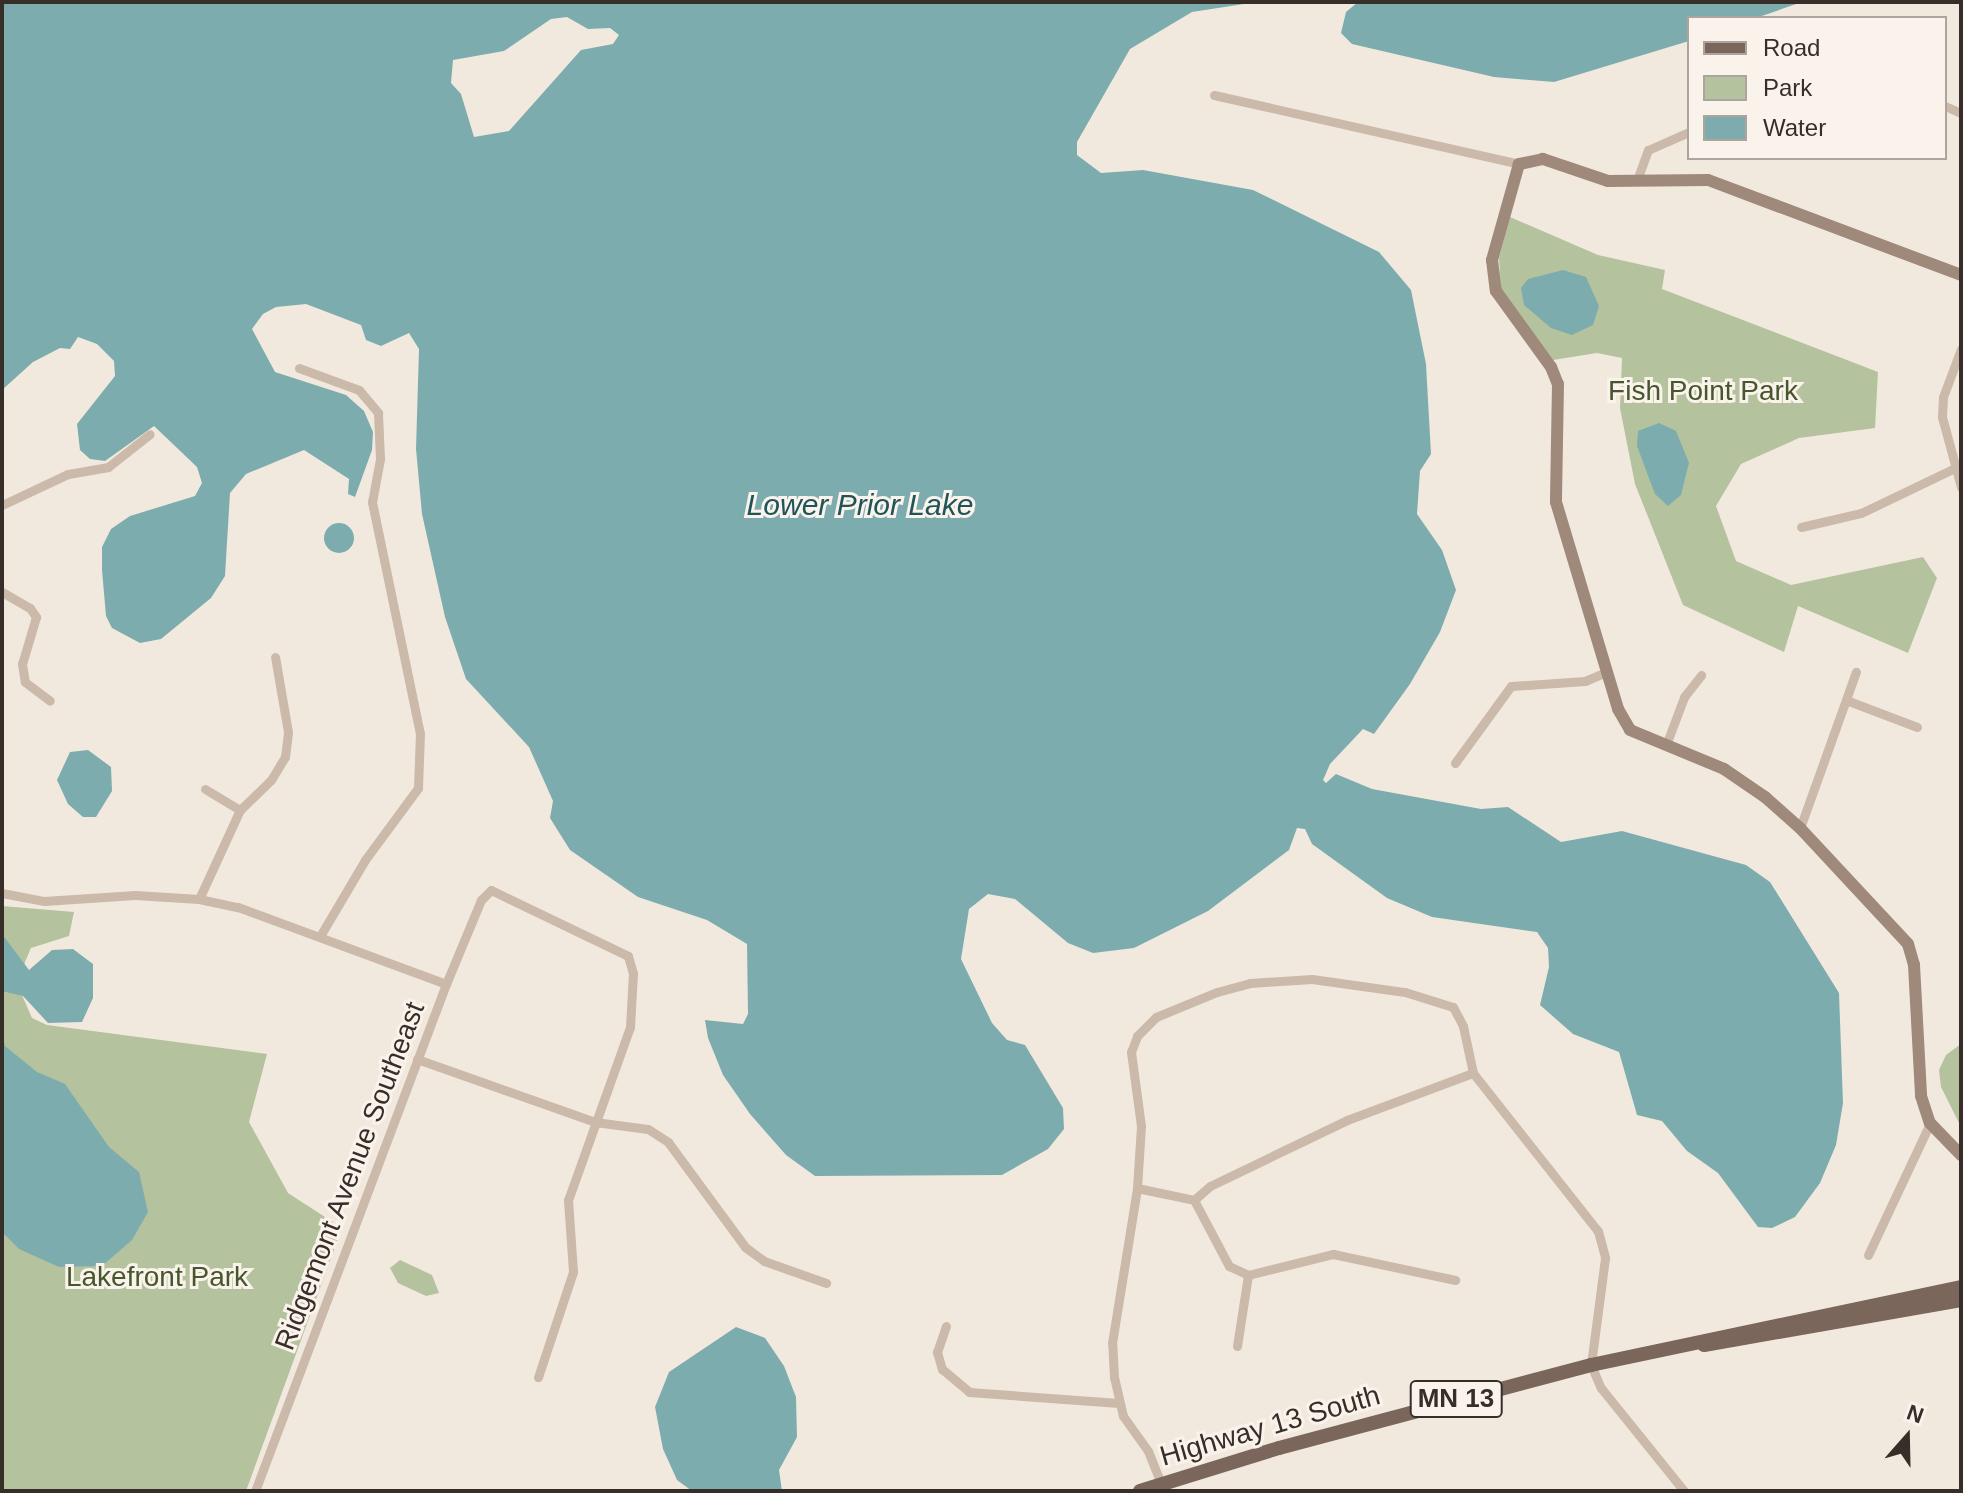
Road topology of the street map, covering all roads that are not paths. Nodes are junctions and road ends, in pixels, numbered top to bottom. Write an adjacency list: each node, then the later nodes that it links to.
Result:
1 (1214, 95): 3 (street)
2 (1687, 133): 4 (street)
3 (1519, 164): 4 (street); 15 (street)
4 (1637, 180): 5 (street)
5 (1961, 275)
6 (1961, 349): 9 (street)
7 (299, 368): 28 (street)
8 (150, 434): 11 (street)
9 (1957, 467): 10 (street); 12 (street)
10 (1961, 487)
11 (2, 505)
12 (1801, 527)
13 (2, 592): 19 (street)
14 (275, 657): 24 (street)
15 (1608, 671): 21 (street); 22 (street)
16 (1856, 672): 18 (street)
17 (1701, 675): 21 (street)
18 (1846, 700): 20 (street); 25 (street)
19 (50, 701)
20 (1917, 727)
21 (1666, 745): 25 (street)
22 (1455, 763)
23 (205, 789): 24 (street)
24 (240, 810): 27 (street)
25 (1800, 828): 33 (street)
26 (2, 893): 27 (street)
27 (199, 899): 28 (street)
28 (320, 936): 29 (street)
29 (446, 984): 30 (street, Ridgemont Avenue Southeast); 32 (street, Ridgemont Avenue Southeast)
30 (417, 1059): 32 (street); 50 (street, Ridgemont Avenue Southeast)
31 (1473, 1073): 35 (street); 36 (street); 46 (street)
32 (595, 1122): 40 (street); 47 (street)
33 (1930, 1123): 34 (street); 37 (street)
34 (1961, 1155)
35 (1137, 1188): 36 (street); 48 (street)
36 (1194, 1200): 38 (street)
37 (1868, 1255)
38 (1248, 1275): 39 (street); 45 (street)
39 (1455, 1280)
40 (826, 1283)
41 (1961, 1287): 44 (main road, Highway 13 South / MN 13)
42 (1961, 1300): 44 (main road, Highway 13 South / MN 13)
43 (946, 1326): 48 (street)
44 (1695, 1344): 46 (main road, Highway 13 South / MN 13)
45 (1237, 1346)
46 (1591, 1365): 49 (main road, Highway 13 South / MN 13); 52 (street)
47 (538, 1377)
48 (1119, 1403): 49 (street)
49 (1163, 1488): 51 (main road, Highway 13 South / MN 13)
50 (255, 1491)
51 (1140, 1491)
52 (1684, 1491)

